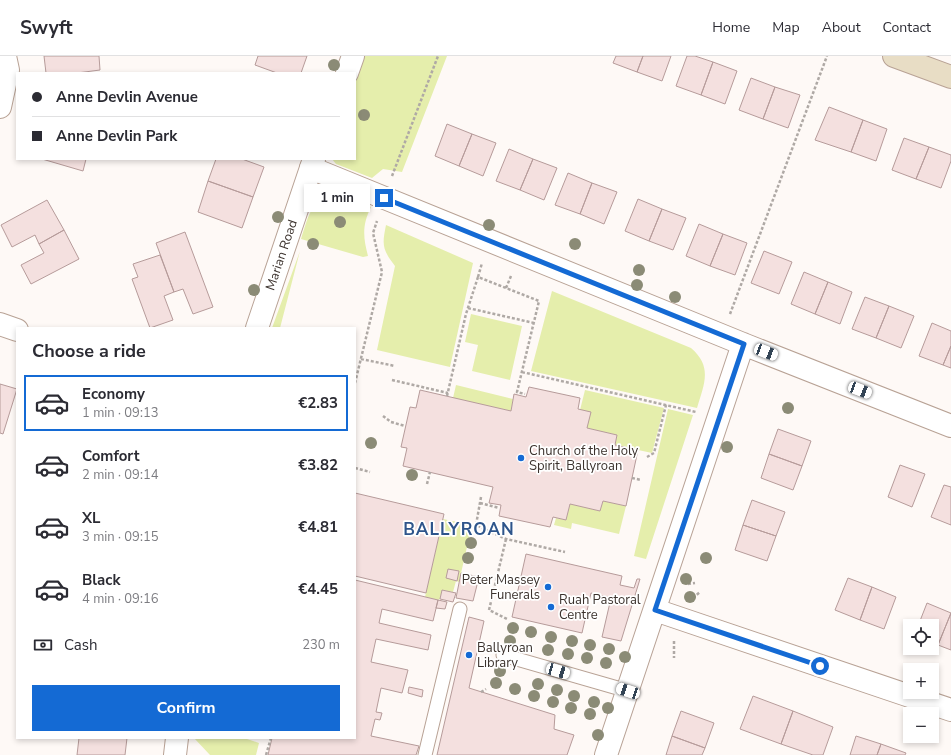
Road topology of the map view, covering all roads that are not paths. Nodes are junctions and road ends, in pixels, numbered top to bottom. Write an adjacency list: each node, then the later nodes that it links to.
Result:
1 (5, 56): 6 (street)
2 (353, 56): 4 (street)
3 (894, 56): 5 (main road)
4 (346, 72)
5 (951, 77)
6 (0, 107)
7 (312, 164): 9 (street, Marian Road); 11 (street)
8 (0, 324): 10 (street)
9 (257, 327)
10 (16, 330)
11 (744, 344): 12 (street); 14 (street)
12 (951, 426)
13 (460, 609): 20 (lane)
14 (655, 610): 16 (street); 17 (street)
15 (502, 655): 16 (lane)
16 (628, 691): 21 (street)
17 (951, 710)
18 (177, 739): 19 (street)
19 (175, 755)
20 (425, 755)
21 (606, 755)

